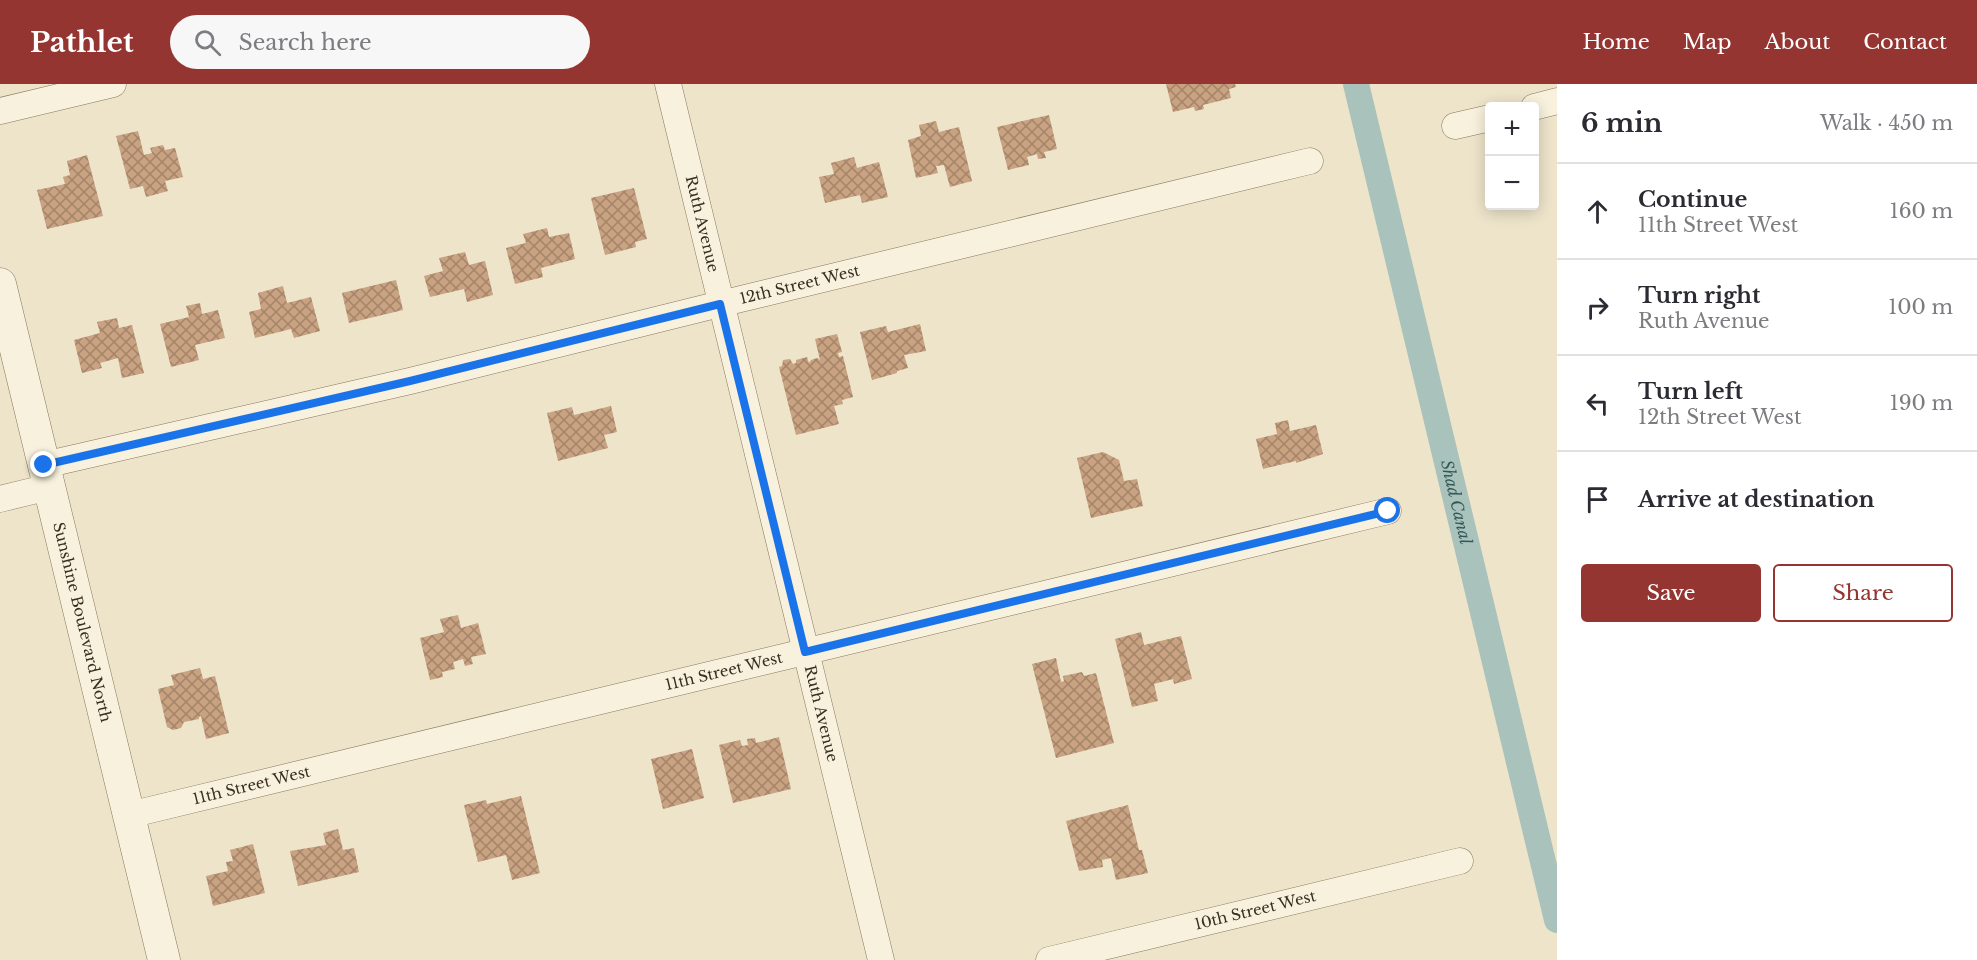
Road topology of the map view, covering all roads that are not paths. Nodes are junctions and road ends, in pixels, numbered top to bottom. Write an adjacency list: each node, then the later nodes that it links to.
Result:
1 (113, 84): 5 (street)
2 (668, 84): 10 (street, Ruth Avenue)
3 (1557, 101): 4 (street)
4 (1539, 106)
5 (0, 111)
6 (1485, 119): 7 (street)
7 (1455, 126)
8 (1310, 161): 10 (street, 12th Street West)
9 (0, 284): 11 (street, Sunshine Boulevard North)
10 (720, 304): 11 (street, 12th Street West); 14 (street, Ruth Avenue)
11 (47, 476): 12 (street, 12th Street West); 15 (street, Sunshine Boulevard North)
12 (0, 499)
13 (1388, 511): 14 (street, 11th Street West)
14 (805, 652): 15 (street, 11th Street West); 18 (street, Ruth Avenue)
15 (129, 815): 17 (street, Sunshine Boulevard North)
16 (1460, 861): 19 (street, 10th Street West)
17 (164, 960)
18 (881, 960)
19 (1048, 960)

